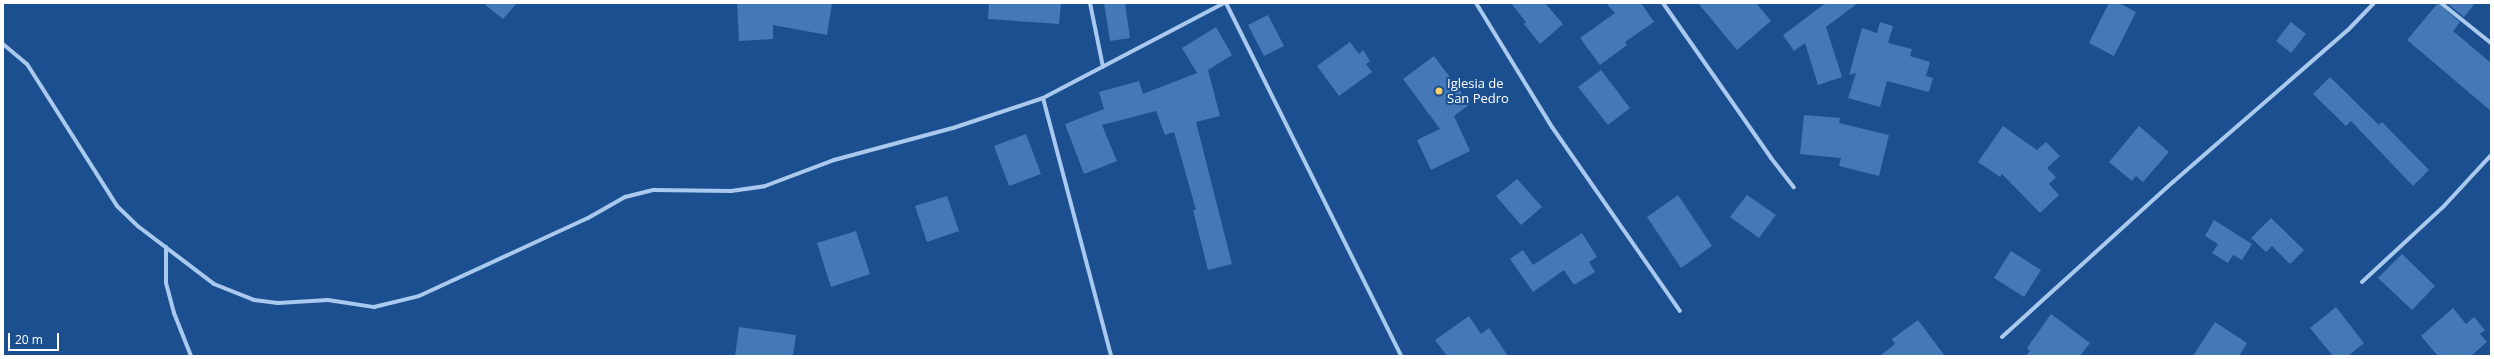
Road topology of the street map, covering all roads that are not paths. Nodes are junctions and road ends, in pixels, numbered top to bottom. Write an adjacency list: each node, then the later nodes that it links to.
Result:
1 (1090, 3): 9 (street)
2 (1225, 3): 9 (street); 19 (street)
3 (1476, 3): 15 (street)
4 (1663, 3): 12 (street)
5 (2374, 3): 16 (street)
6 (2441, 3): 7 (street)
7 (2491, 43)
8 (3, 44): 13 (street)
9 (1103, 67): 10 (street)
10 (1043, 98): 13 (street); 18 (street)
11 (2491, 155): 14 (street)
12 (1794, 186)
13 (166, 247): 17 (street)
14 (2362, 282)
15 (1680, 312)
16 (2002, 337)
17 (191, 356)
18 (1111, 356)
19 (1401, 356)

